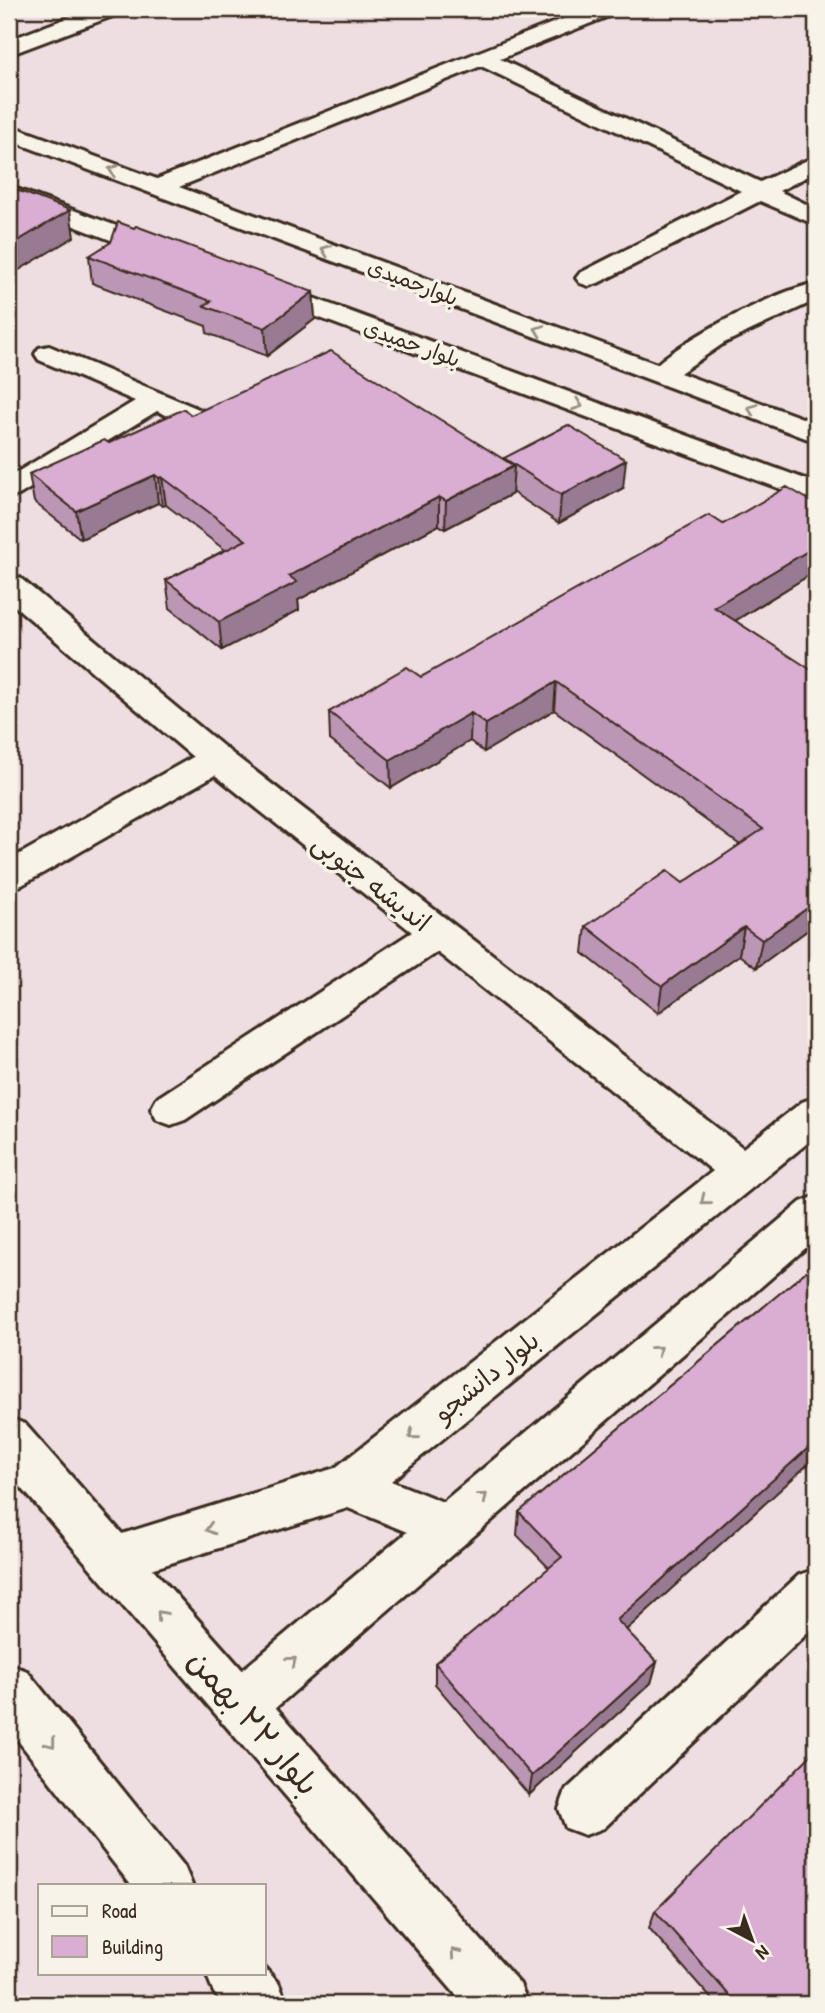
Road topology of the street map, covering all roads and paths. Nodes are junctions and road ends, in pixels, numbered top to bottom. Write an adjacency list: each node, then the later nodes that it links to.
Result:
1 (110, 9): 3 (street)
2 (606, 9): 4 (street)
3 (9, 48)
4 (481, 58): 7 (street); 8 (street)
5 (9, 132): 7 (street, بلوارحمیدی, one-way to 5)
6 (816, 163): 8 (street)
7 (158, 187): 16 (street, بلوارحمیدی, one-way to 7)
8 (760, 191): 10 (street); 12 (street)
9 (9, 193): 11 (street)
10 (816, 218)
11 (182, 258)
12 (589, 278)
13 (247, 282): 21 (street, بلوار حمیدی, one-way to 21)
14 (816, 291): 16 (street)
15 (49, 354): 17 (street)
16 (661, 375): 19 (street, بلوارحمیدی, one-way to 16)
17 (156, 400): 18 (street); 20 (street)
18 (203, 421)
19 (816, 433)
20 (9, 489)
21 (816, 493)
22 (9, 585): 23 (street, اندیشه جنوبی)
23 (23, 616): 24 (street, اندیشه جنوبی)
24 (217, 759): 25 (street); 26 (street, اندیشه جنوبی)
25 (9, 876)
26 (438, 933): 27 (street); 29 (street, اندیشه جنوبی)
27 (171, 1109)
28 (816, 1113): 29 (street, بلوار دانشجو)
29 (741, 1171): 32 (street, بلوار دانشجو, one-way to 32)
30 (816, 1214): 33 (street, one-way to 30)
31 (9, 1439): 34 (street, بلوار ۲۲ بهمن)
32 (349, 1486): 33 (street); 34 (street, بلوار دانشجو, one-way to 34)
33 (448, 1527): 37 (street, one-way to 33)
34 (113, 1559): 37 (street, بلوار ۲۲ بهمن, one-way to 34)
35 (816, 1592): 38 (street)
36 (9, 1689): 39 (street, one-way to 39)
37 (240, 1705): 42 (street, بلوار ۲۲ بهمن, one-way to 37)
38 (586, 1809)
39 (164, 1884)
40 (235, 1974): 41 (street)
41 (259, 2004)
42 (500, 2004)

